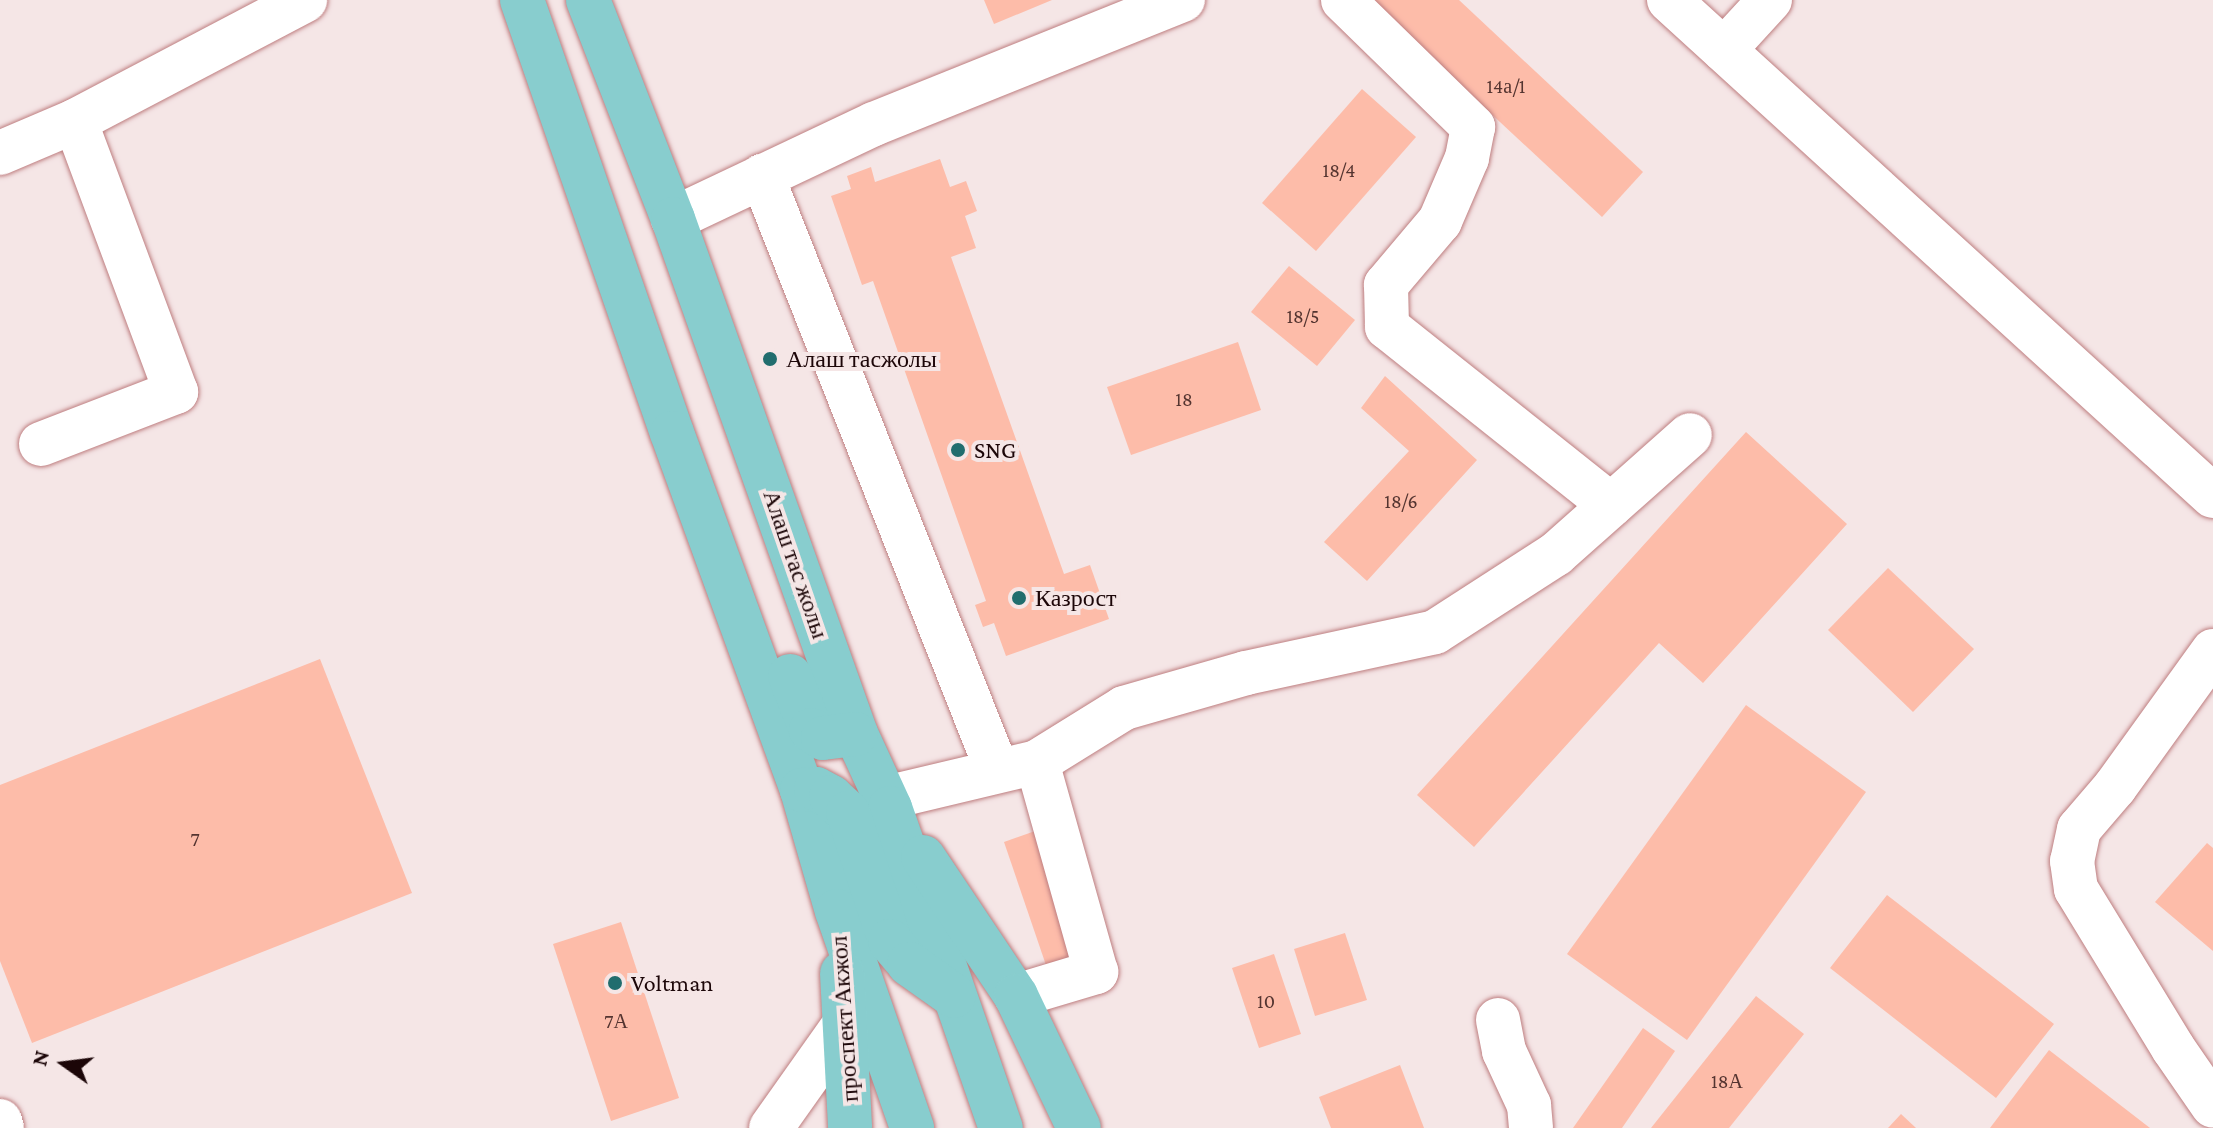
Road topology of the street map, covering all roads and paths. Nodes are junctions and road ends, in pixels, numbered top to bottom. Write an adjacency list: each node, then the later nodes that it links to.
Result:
1 (305, 0): 9 (lane)
2 (522, 0): 13 (main road)
3 (588, 0): 12 (main road, Алаш тас жолы)
4 (1183, 0): 11 (lane)
5 (1343, 0): 17 (lane)
6 (1669, 0): 8 (lane)
7 (1770, 0): 8 (lane)
8 (1724, 50): 16 (lane)
9 (75, 121): 10 (lane); 15 (lane)
10 (0, 153)
11 (762, 176): 12 (lane); 20 (lane)
12 (673, 219): 19 (main road, Алаш тас жолы)
13 (672, 433): 19 (main road); 21 (main road)
14 (1690, 435): 17 (lane)
15 (41, 444)
16 (2213, 496)
17 (1611, 505): 20 (lane)
18 (2213, 651): 28 (lane)
19 (856, 734): 22 (main road, Алаш тас жолы)
20 (1017, 766): 22 (lane); 25 (lane)
21 (802, 790): 23 (main road); 24 (main road)
22 (888, 803): 24 (main road, Алаш тас жолы); 25 (main road)
23 (837, 911): 27 (main road, проспект Акжол); 33 (main road)
24 (954, 996): 34 (main road, Алаш тас жолы)
25 (1016, 996): 35 (main road)
26 (1498, 1020): 36 (lane)
27 (846, 1022): 31 (lane); 32 (main road, проспект Акжол)
28 (2213, 1106)
29 (0, 1121): 30 (lane)
30 (2, 1128)
31 (771, 1128)
32 (850, 1128)
33 (912, 1128)
34 (1001, 1128)
35 (1079, 1128)
36 (1531, 1128)

